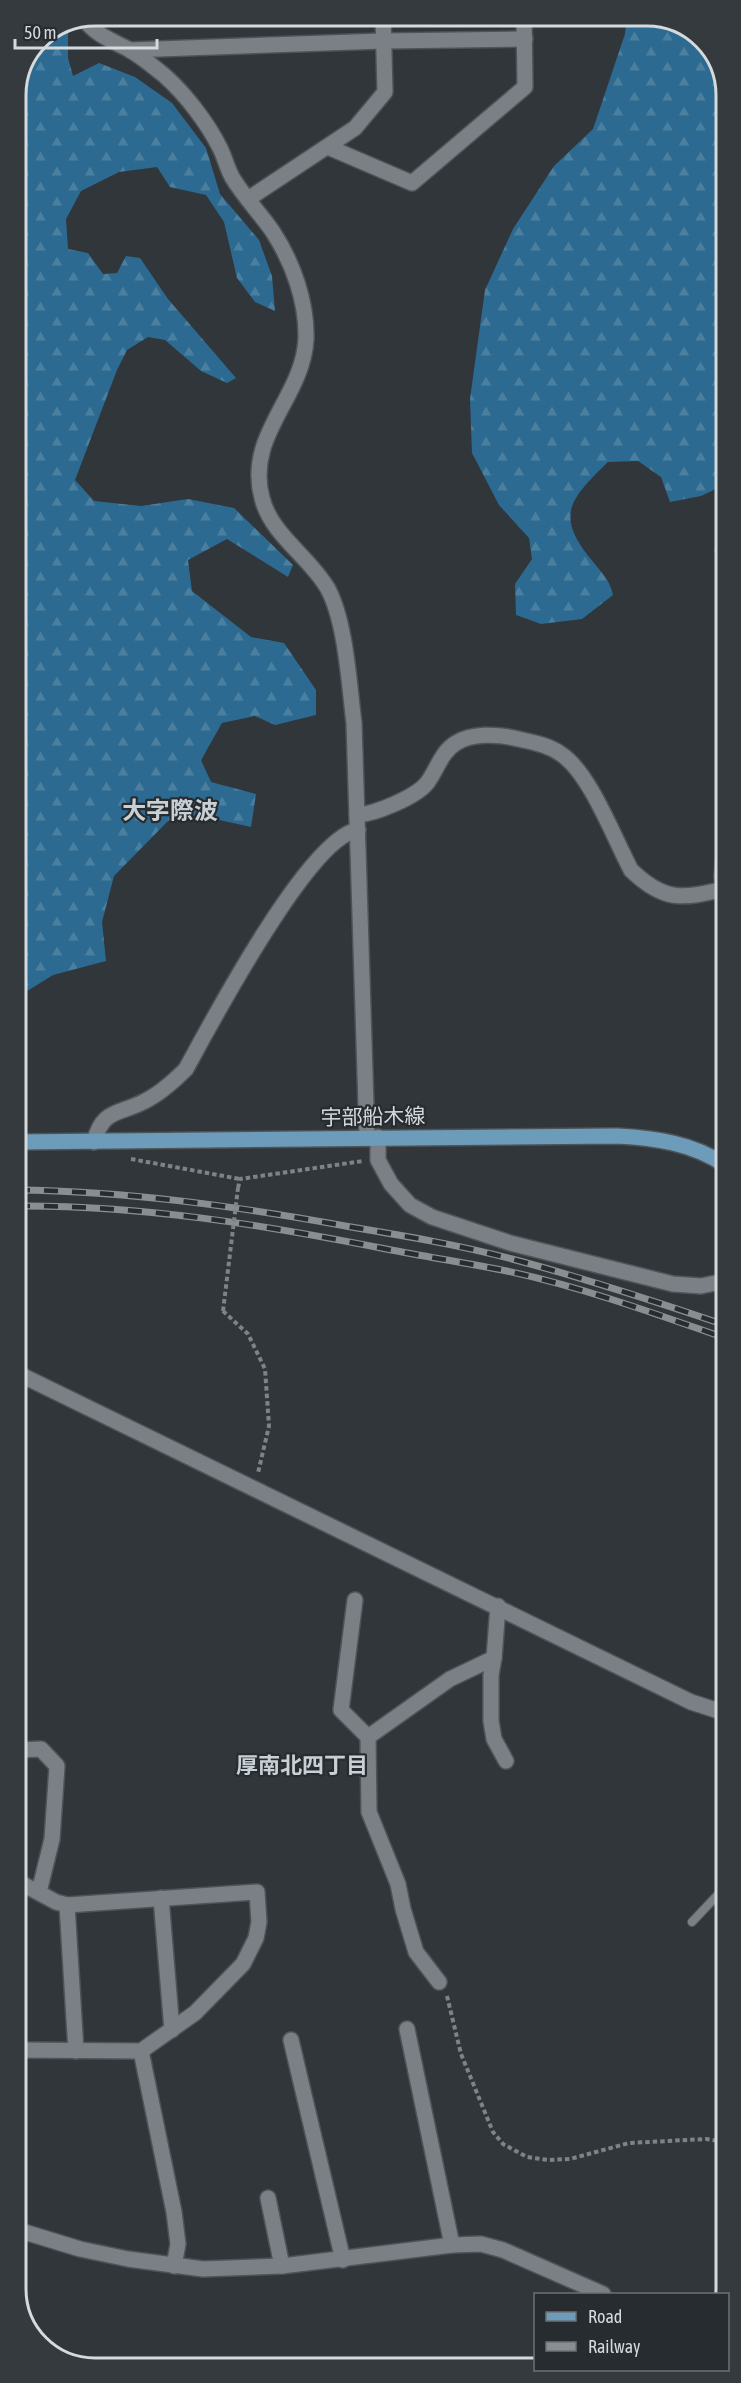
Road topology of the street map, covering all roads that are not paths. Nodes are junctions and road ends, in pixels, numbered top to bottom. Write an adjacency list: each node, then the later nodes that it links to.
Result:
1 (89, 26): 6 (street)
2 (383, 26): 5 (street)
3 (524, 26): 4 (street)
4 (525, 39): 5 (street); 7 (street)
5 (383, 41): 6 (street); 7 (street)
6 (130, 50): 8 (street)
7 (328, 147): 8 (street)
8 (248, 199): 9 (street)
9 (357, 815): 10 (street); 11 (street)
10 (358, 830): 12 (street); 14 (street)
11 (716, 892)
12 (373, 1137): 14 (main road, 宇部船木線); 15 (main road, 宇部船木線); 16 (street)
13 (26, 1142): 14 (main road, 宇部船木線)
14 (94, 1142)
15 (716, 1159)
16 (716, 1283)
17 (26, 1377): 19 (street)
18 (355, 1599): 22 (street)
19 (498, 1606): 20 (street); 21 (street)
20 (494, 1658): 22 (street); 24 (street)
21 (716, 1710)
22 (368, 1737): 31 (street)
23 (26, 1750): 26 (street)
24 (506, 1761)
25 (26, 1886): 26 (street)
26 (39, 1892): 29 (street)
27 (716, 1897): 30 (lane)
28 (161, 1898): 29 (street); 33 (street); 33 (street)
29 (67, 1905): 36 (street)
30 (692, 1922)
31 (439, 1982)
32 (406, 2029): 40 (street)
33 (172, 2030): 37 (street)
34 (291, 2040): 41 (street)
35 (26, 2050): 36 (street)
36 (75, 2051): 37 (street)
37 (141, 2051): 42 (street)
38 (268, 2198): 43 (street)
39 (26, 2232): 42 (street)
40 (452, 2246): 41 (street); 44 (street)
41 (343, 2260): 43 (street)
42 (174, 2266): 43 (street)
43 (282, 2266)
44 (599, 2293)

